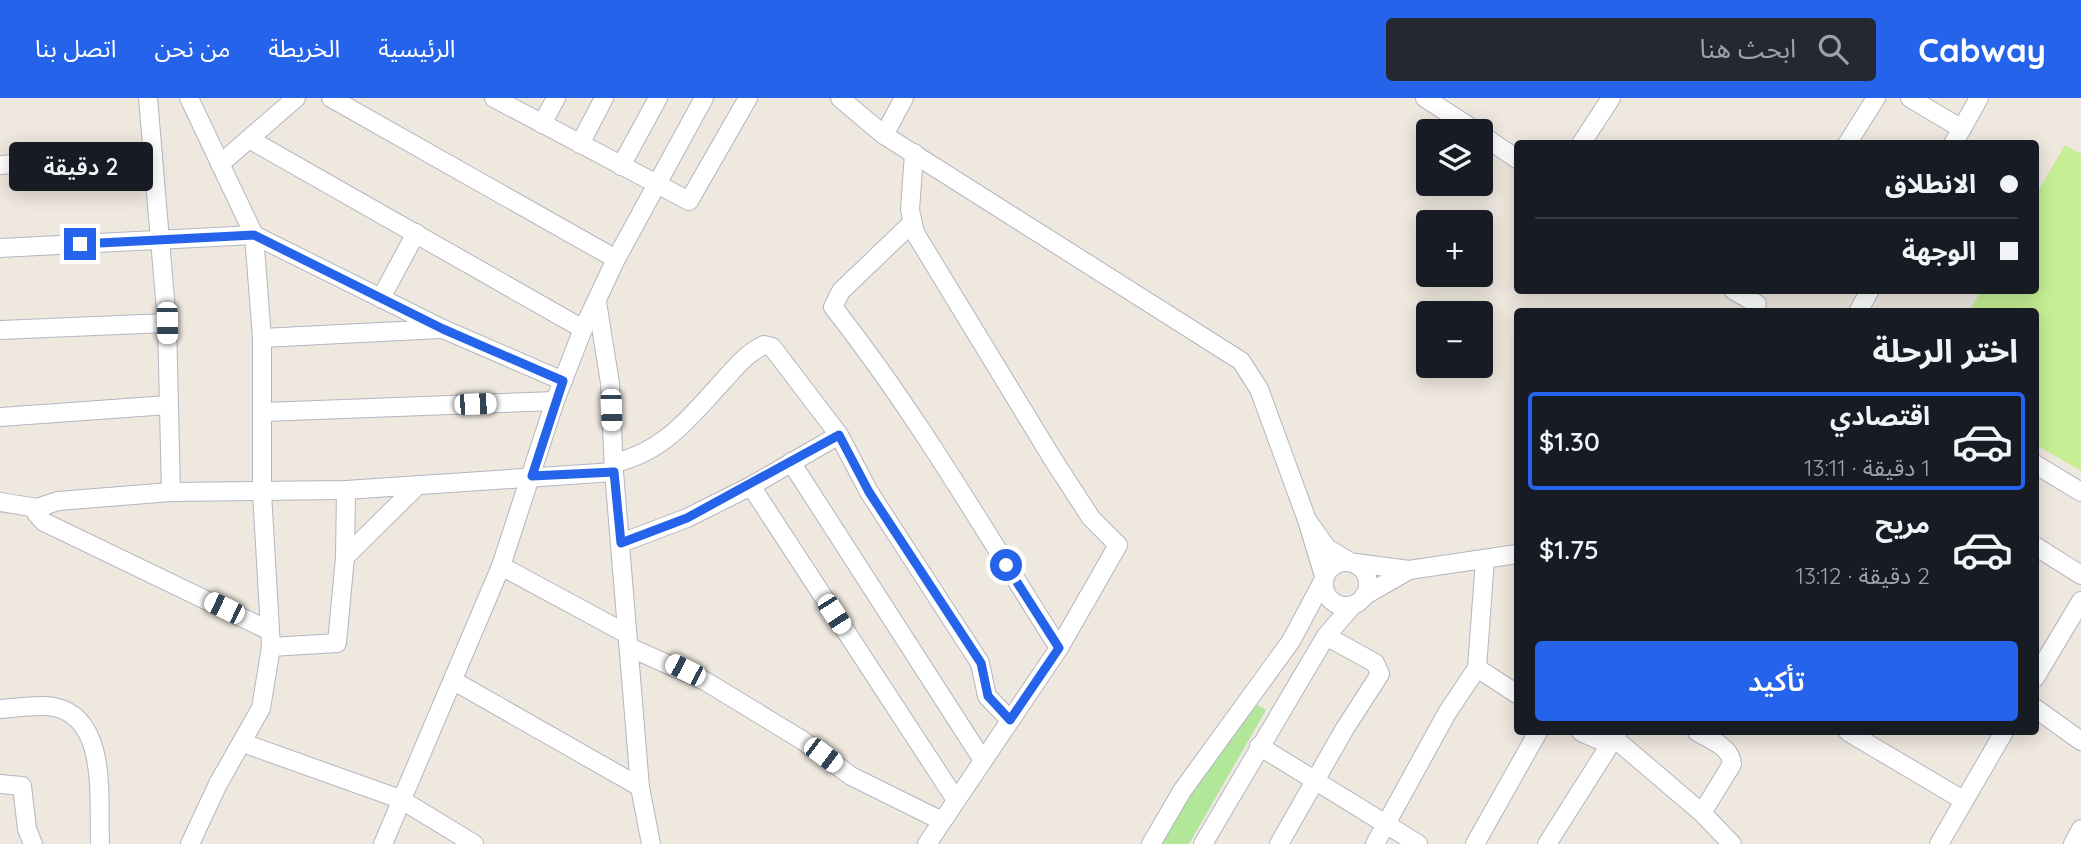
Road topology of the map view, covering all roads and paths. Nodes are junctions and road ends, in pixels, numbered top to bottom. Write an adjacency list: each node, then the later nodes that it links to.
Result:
1 (148, 98): 28 (street)
2 (190, 98): 30 (street)
3 (331, 98): 39 (street)
4 (495, 98): 19 (street)
5 (556, 98): 19 (street)
6 (604, 98): 26 (street)
7 (658, 98): 32 (street)
8 (704, 98): 33 (street)
9 (748, 98): 33 (street)
10 (840, 98): 20 (street)
11 (904, 98): 20 (street)
12 (1425, 98): 18 (street)
13 (1611, 98): 23 (street)
14 (1876, 98): 24 (street)
15 (1910, 98): 21 (street)
16 (1979, 98): 21 (street)
17 (285, 102): 22 (street)
18 (1457, 119)
19 (542, 124): 26 (street)
20 (884, 135): 27 (street)
21 (1957, 136)
22 (249, 139): 30 (street); 35 (street)
23 (1584, 140)
24 (1850, 140)
25 (1493, 143): 29 (street)
26 (580, 144): 32 (street)
27 (914, 153): 34 (street); 67 (street)
28 (153, 155): 31 (street); 37 (street)
29 (1514, 157)
30 (220, 164): 36 (street)
31 (0, 165)
32 (621, 166): 33 (street)
33 (655, 185): 39 (street)
34 (912, 223): 83 (street); 83 (street)
35 (416, 233): 41 (street); 46 (street)
36 (254, 235): 37 (street); 41 (street); 48 (street)
37 (161, 241): 38 (street); 44 (street)
38 (0, 247)
39 (616, 258): 42 (street)
40 (1741, 294): 43 (street)
41 (381, 298): 45 (street)
42 (597, 302): 46 (street); 57 (street)
43 (1758, 302)
44 (167, 323): 47 (street); 51 (street)
45 (443, 329): 48 (street); 49 (street)
46 (583, 329): 49 (street)
47 (0, 330)
48 (262, 338): 52 (street)
49 (563, 381): 50 (street)
50 (555, 401): 52 (street); 58 (street)
51 (168, 405): 53 (street); 62 (street)
52 (264, 412): 64 (street)
53 (0, 417)
54 (839, 435): 55 (street); 57 (street); 90 (street)
55 (791, 462): 60 (street); 100 (street)
56 (2039, 466): 63 (street)
57 (614, 468): 58 (street); 68 (street)
58 (532, 476): 59 (street); 74 (street)
59 (417, 486): 61 (street); 71 (street)
60 (751, 486): 68 (street); 105 (street)
61 (346, 490): 64 (street); 71 (street)
62 (171, 492): 64 (street); 66 (street)
63 (2081, 492)
64 (262, 493): 81 (street)
65 (0, 502): 66 (street)
66 (37, 508): 81 (street)
67 (1307, 520): 73 (street); 77 (street)
68 (621, 543): 82 (street)
69 (2039, 549): 76 (street)
70 (1514, 554): 72 (street)
71 (345, 557): 81 (street)
72 (1485, 559): 75 (street); 84 (street)
73 (1352, 562): 75 (street); 77 (street); 78 (street)
74 (500, 566): 82 (street); 86 (street)
75 (1409, 570): 78 (street)
76 (2081, 575)
77 (1324, 579): 78 (street); 118 (street)
78 (1358, 601): 80 (street)
79 (2081, 601): 85 (street)
80 (1326, 636): 99 (street); 101 (street)
81 (271, 639): 98 (street)
82 (628, 641): 103 (street); 110 (street)
83 (1059, 648): 90 (street)
84 (1477, 668): 87 (street); 108 (street)
85 (2039, 671)
86 (454, 681): 103 (street); 104 (street)
87 (1514, 692)
88 (0, 709): 113 (street)
89 (2039, 711): 97 (street)
90 (1010, 720): 100 (street)
91 (1536, 735): 123 (street)
92 (1588, 735): 93 (street)
93 (1616, 735): 107 (street); 124 (street)
94 (1703, 735): 107 (street)
95 (1853, 735): 106 (street)
96 (2002, 735): 106 (street)
97 (2081, 741)
98 (243, 743): 104 (street); 114 (street)
99 (1259, 746): 101 (street); 119 (street)
100 (982, 759): 105 (street)
101 (1315, 779): 108 (street); 120 (street)
102 (0, 785): 112 (street)
103 (640, 787): 111 (street)
104 (400, 799): 115 (street); 116 (street)
105 (956, 800): 110 (street)
106 (1963, 800): 126 (street)
107 (1702, 813): 125 (street)
108 (1385, 823): 121 (street); 122 (street)
109 (2081, 829): 127 (street)
110 (938, 836)
111 (650, 839): 117 (street)
112 (33, 844)
113 (100, 844)
114 (190, 844)
115 (383, 844)
116 (474, 844)
117 (666, 844)
118 (1151, 844)
119 (1203, 844)
120 (1279, 844)
121 (1375, 844)
122 (1418, 844)
123 (1475, 844)
124 (1547, 844)
125 (1732, 844)
126 (1939, 844)
127 (2073, 844)

